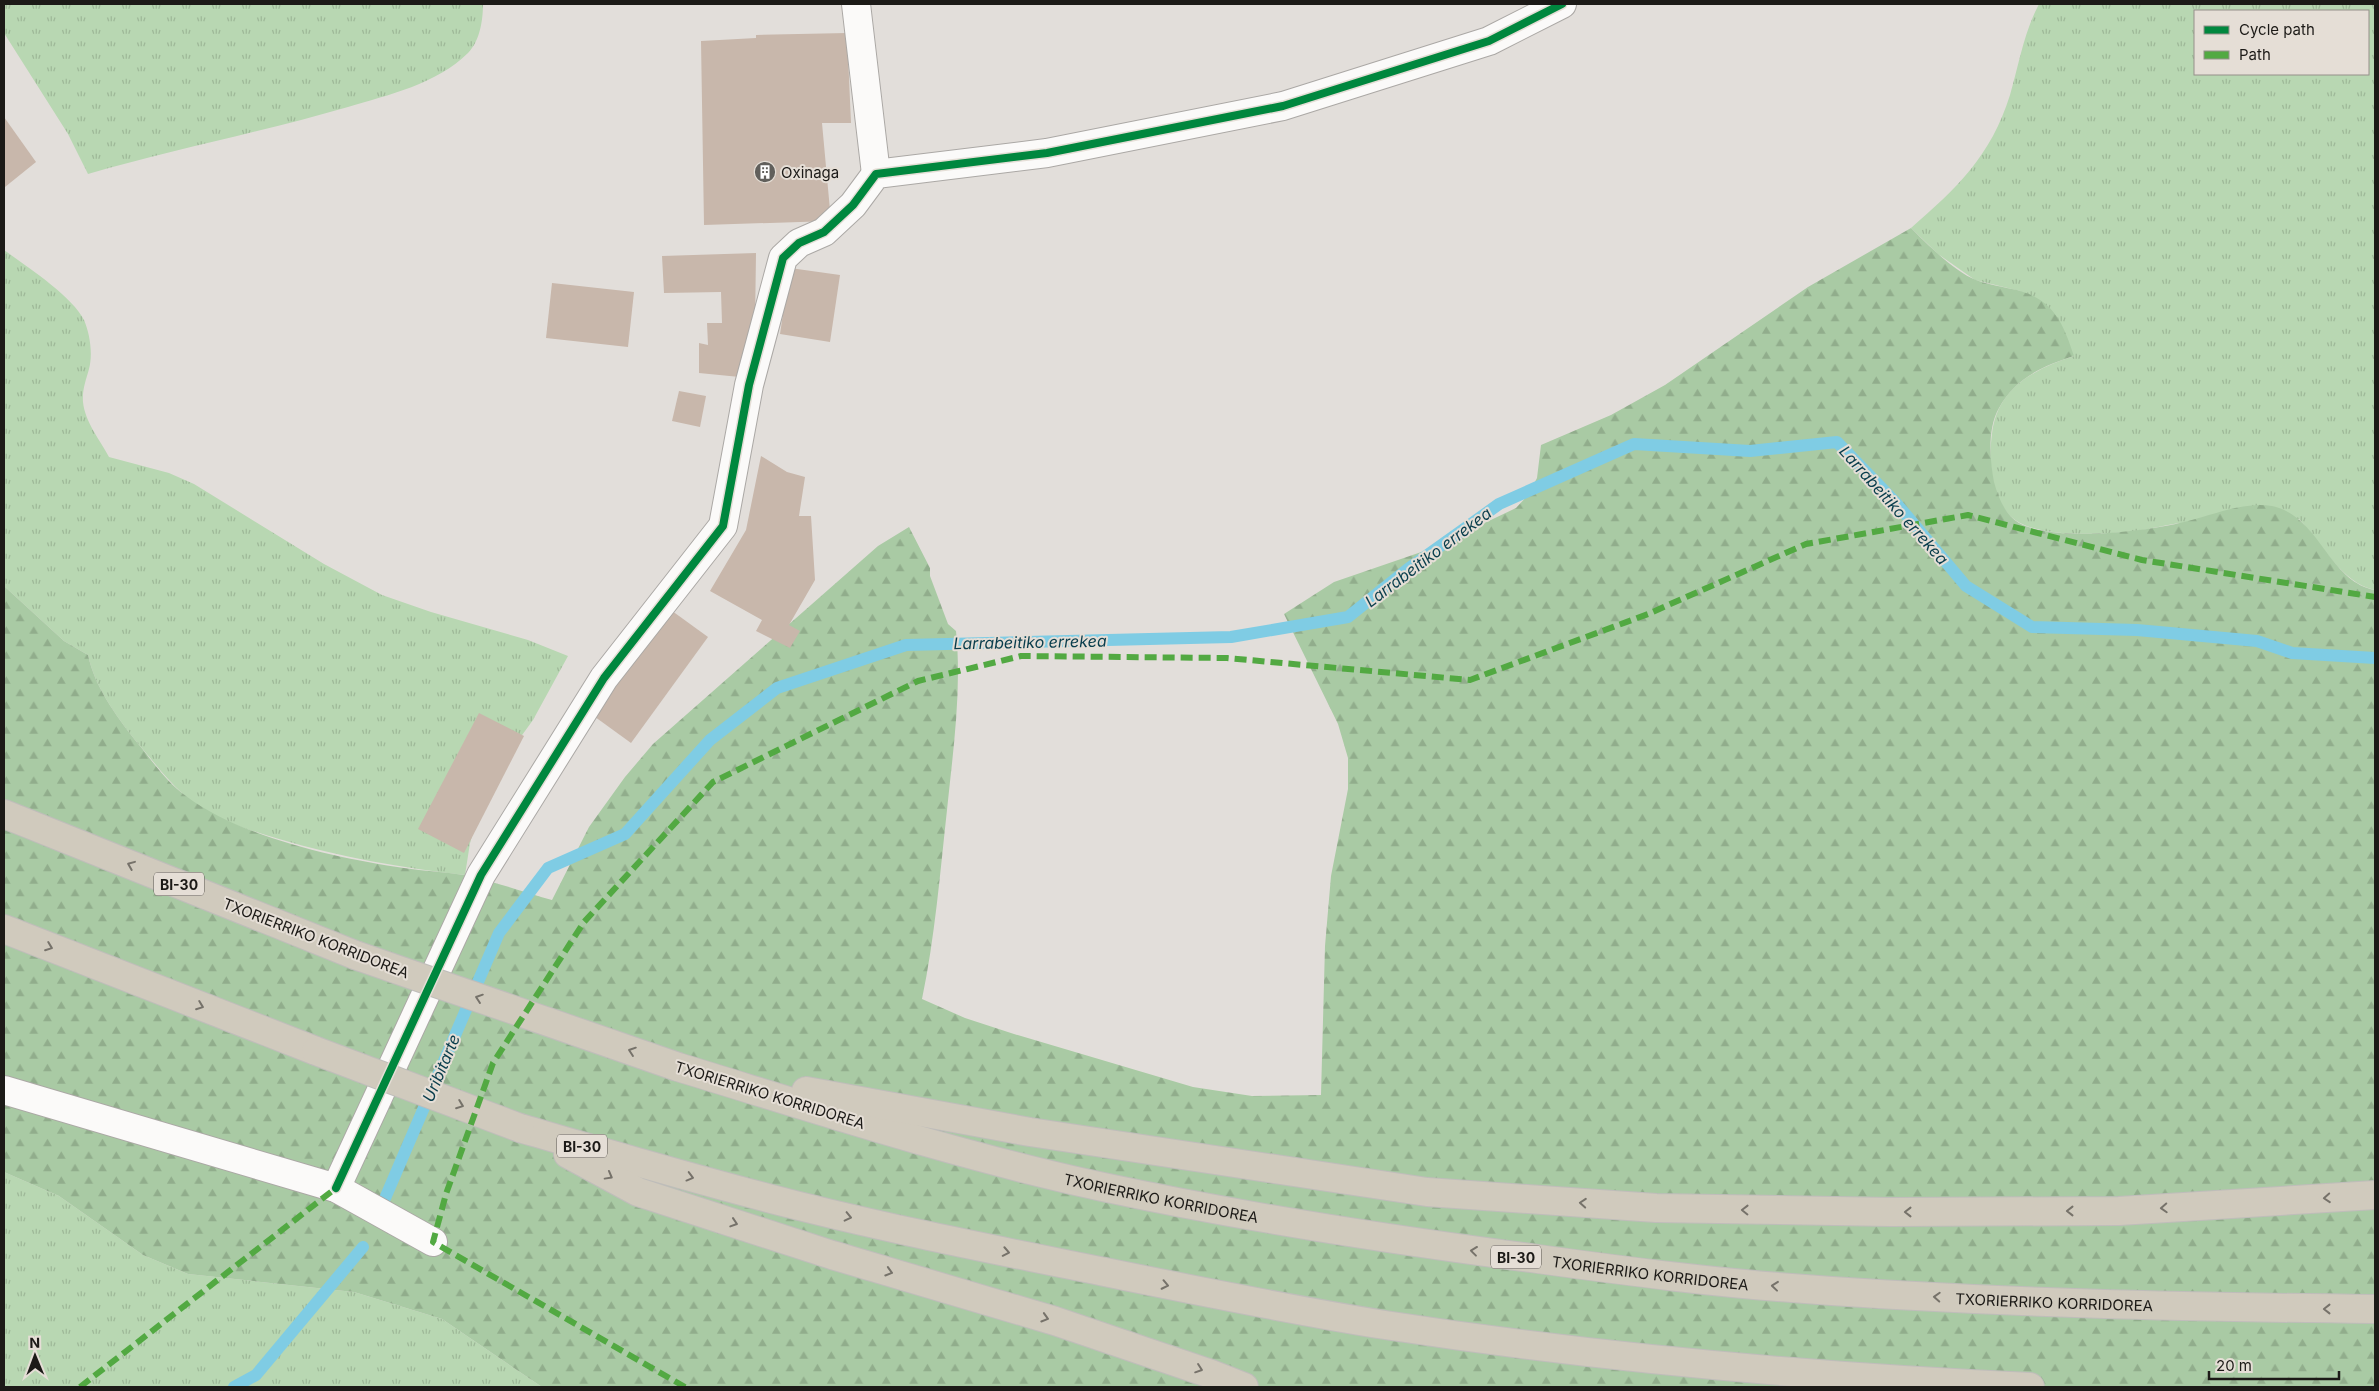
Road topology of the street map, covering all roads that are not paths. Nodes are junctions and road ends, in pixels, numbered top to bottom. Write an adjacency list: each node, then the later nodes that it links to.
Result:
1 (856, 4): 3 (street)
2 (1562, 4): 3 (street)
3 (876, 174): 9 (street)
4 (4, 814): 6 (highway, TXORIERRIKO KORRIDOREA / BI-30, one-way to 4, bridge)
5 (4, 929): 8 (highway, BI-30, one-way to 8, bridge)
6 (678, 1067): 10 (highway, one-way to 6); 12 (highway, TXORIERRIKO KORRIDOREA / BI-30, one-way to 6)
7 (4, 1090): 9 (street)
8 (520, 1128): 13 (highway, one-way to 13); 14 (highway, BI-30, one-way to 14)
9 (336, 1188): 11 (street)
10 (2375, 1195)
11 (433, 1242)
12 (2375, 1309)
13 (1244, 1387)
14 (2030, 1387)

